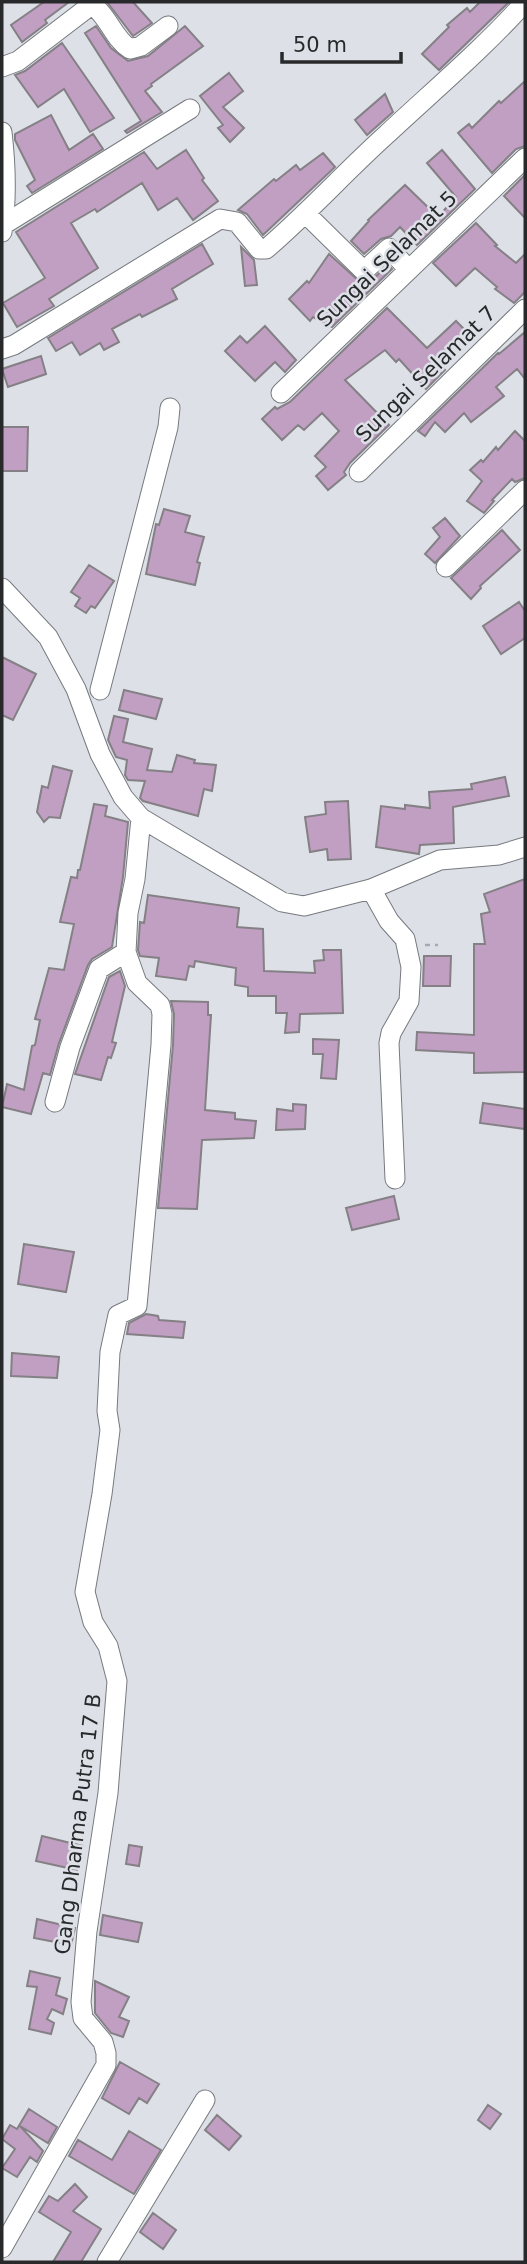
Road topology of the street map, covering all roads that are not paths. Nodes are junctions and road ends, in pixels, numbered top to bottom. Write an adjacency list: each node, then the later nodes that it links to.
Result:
1 (525, 2): 7 (street)
2 (168, 26): 3 (street)
3 (2, 68)
4 (190, 109): 8 (street)
5 (2, 132): 8 (street)
6 (525, 158): 9 (street, Sungai Selamat 5)
7 (306, 214): 9 (street); 11 (street)
8 (2, 229)
9 (410, 270): 12 (street, Sungai Selamat 5)
10 (525, 309): 14 (street, Sungai Selamat 7)
11 (2, 349)
12 (281, 393)
13 (170, 408): 18 (street)
14 (359, 472)
15 (525, 490): 16 (street)
16 (446, 567)
17 (2, 588): 18 (street)
18 (76, 690): 19 (street)
19 (141, 817): 21 (street); 22 (street)
20 (525, 847): 21 (street)
21 (371, 889): 24 (street)
22 (125, 952): 23 (street); 26 (street, Gang Dharma Putra 17 B)
23 (55, 1102)
24 (395, 1179)
25 (205, 2100): 27 (street)
26 (2, 2248)
27 (107, 2262)

